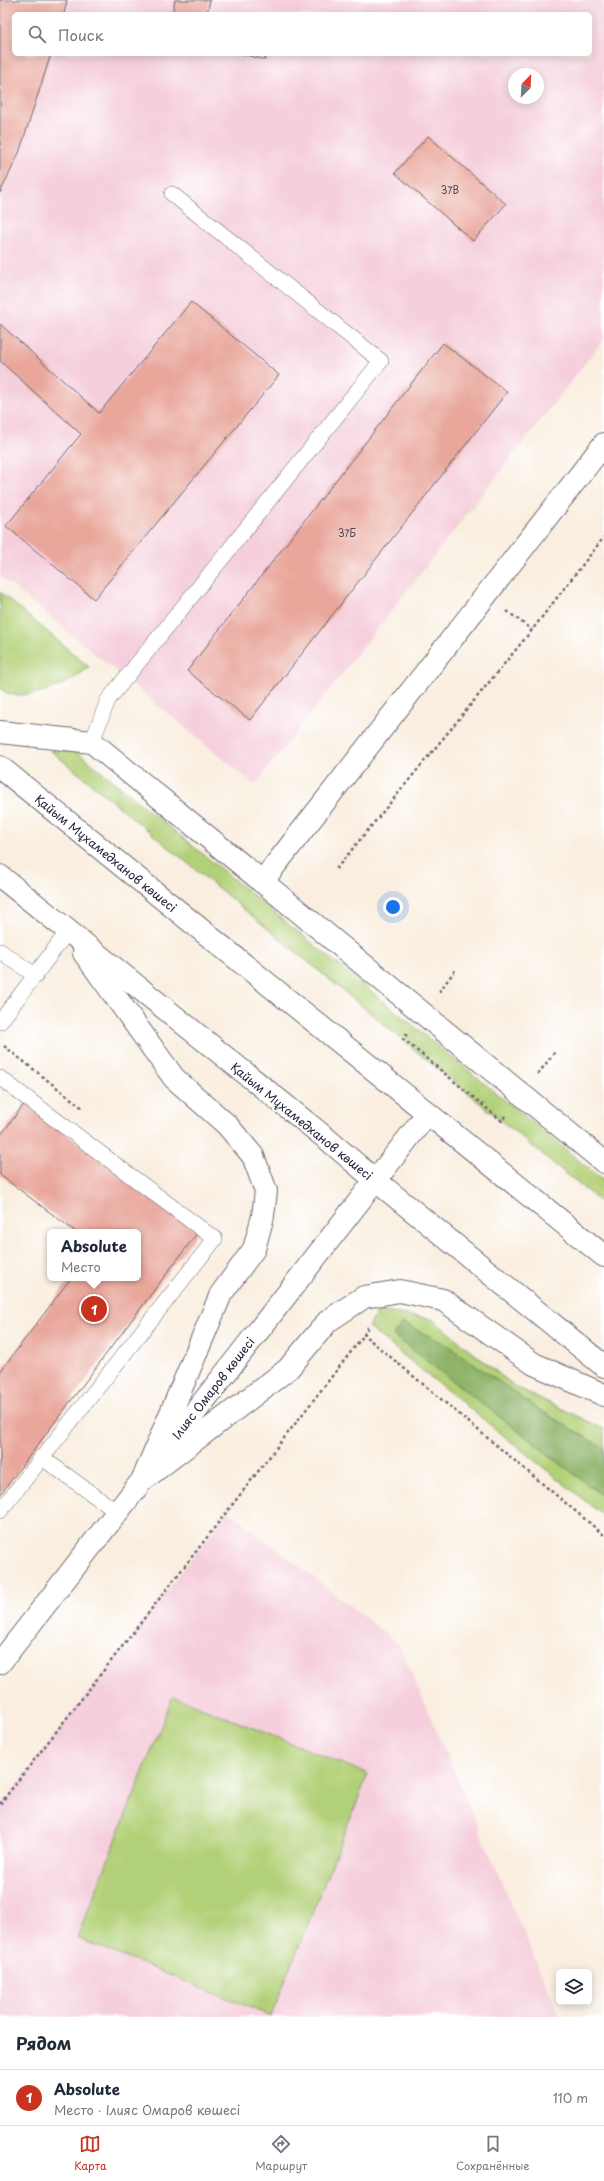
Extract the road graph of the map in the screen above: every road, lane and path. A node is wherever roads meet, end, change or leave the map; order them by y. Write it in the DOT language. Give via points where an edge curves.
graph roads {
  1 [pos="172,194"];
  2 [pos="604,444"];
  3 [pos="604,537"];
  4 [pos="0,732"];
  5 [pos="92,742"];
  6 [pos="0,768"];
  7 [pos="336,869"];
  8 [pos="0,876"];
  9 [pos="262,882"];
  10 [pos="68,931"];
  11 [pos="0,951"];
  12 [pos="456,968"];
  13 [pos="36,976"];
  14 [pos="435,998"];
  15 [pos="0,1022"];
  16 [pos="403,1039"];
  17 [pos="555,1052"];
  18 [pos="537,1076"];
  19 [pos="0,1078"];
  20 [pos="427,1114"];
  21 [pos="502,1121"];
  22 [pos="604,1162"];
  23 [pos="375,1180"];
  24 [pos="604,1256"];
  25 [pos="372,1322"];
  26 [pos="364,1335"];
  27 [pos="604,1366"];
  28 [pos="604,1395"];
  29 [pos="41,1457"];
  30 [pos="143,1479"];
  31 [pos="0,1511"];
  32 [pos="117,1512"];
  33 [pos="604,1535"];
  34 [pos="0,1663"];
  35 [pos="0,1804"];
  1 -- 5 [label="lane" via="381,361 108,700"];
  2 -- 9 [label="main road"];
  3 -- 7 [label="path" via="532,630"];
  4 -- 5 [label="main road"];
  5 -- 9 [label="main road"];
  6 -- 20 [label="main road, Қайым Мұхамедханов көшесі"];
  8 -- 10 [label="main road, Қайым Мұхамедханов көшесі"];
  9 -- 22 [label="main road"];
  10 -- 13 [label="lane"];
  10 -- 23 [label="main road, Қайым Мұхамедханов көшесі"];
  10 -- 30 [label="main road" via="174,1078 227,1125 253,1156 266,1191 263,1216 254,1249 221,1294"];
  11 -- 13 [label="lane"];
  12 -- 14 [label="path"];
  13 -- 15 [label="lane"];
  16 -- 21 [label="path"];
  17 -- 18 [label="path"];
  19 -- 29 [label="lane" via="215,1239"];
  20 -- 23 [label="main road, Ілияс Омаров көшесі"];
  20 -- 24 [label="main road, Қайым Мұхамедханов көшесі"];
  23 -- 27 [label="main road, Қайым Мұхамедханов көшесі"];
  23 -- 30 [label="main road, Ілияс Омаров көшесі"];
  25 -- 26 [label="path"];
  26 -- 33 [label="path"];
  26 -- 35 [label="path"];
  28 -- 30 [label="main road" via="534,1364 443,1300 400,1291 364,1297 328,1321 288,1369"];
  29 -- 31 [label="lane"];
  29 -- 32 [label="lane"];
  30 -- 32 [label="main road, Ілияс Омаров көшесі"];
  32 -- 34 [label="main road, Ілияс Омаров көшесі"];
}
